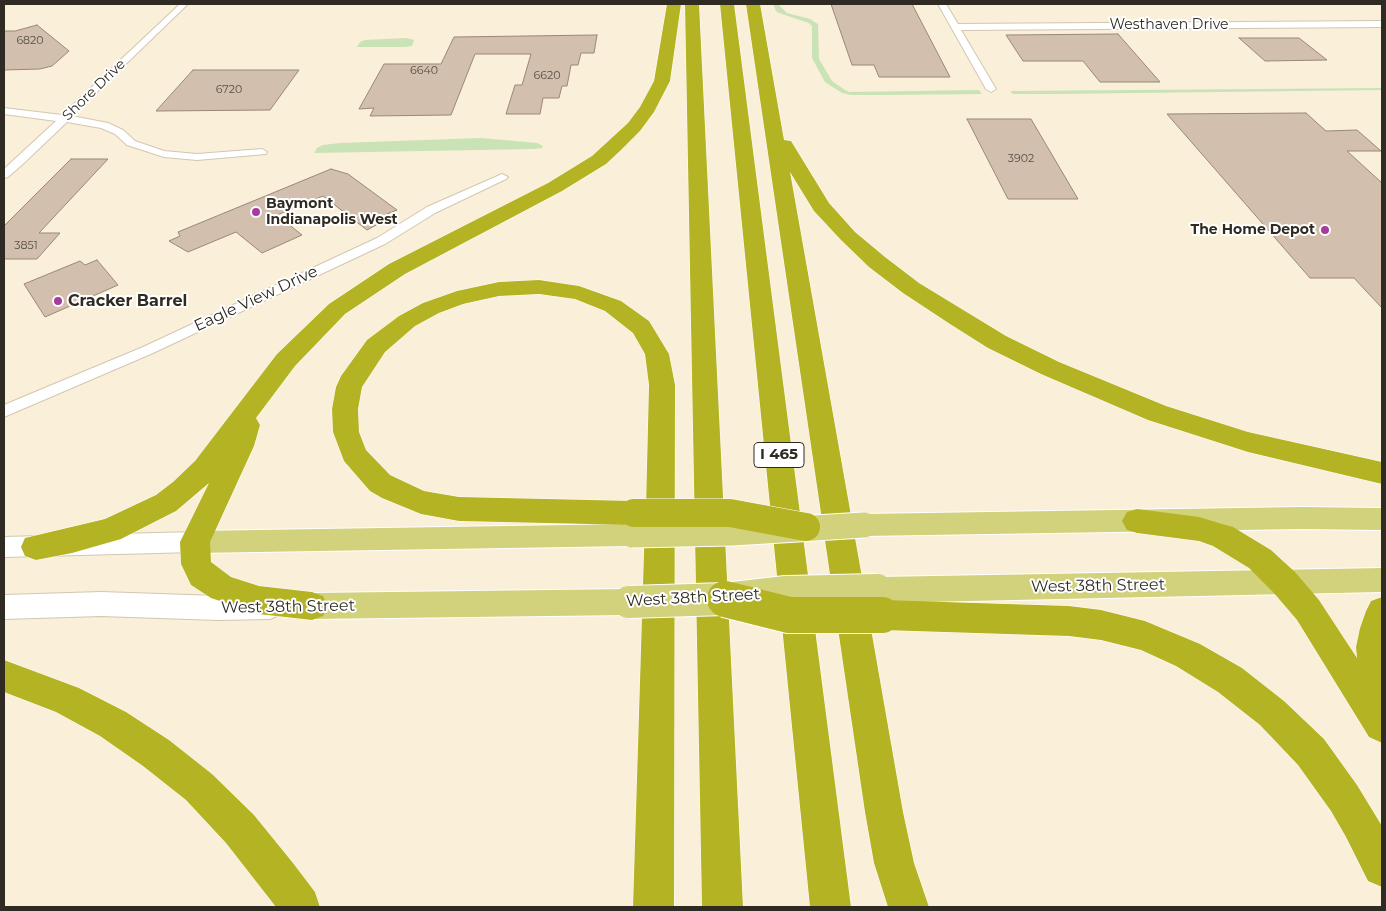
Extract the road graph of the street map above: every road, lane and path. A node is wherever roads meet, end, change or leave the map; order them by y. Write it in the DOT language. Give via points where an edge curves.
graph roads {
  1 [pos="184,4"];
  2 [pos="674,4"];
  3 [pos="692,4"];
  4 [pos="727,4"];
  5 [pos="753,4"];
  6 [pos="942,4"];
  7 [pos="1382,24"];
  8 [pos="955,27"];
  9 [pos="992,89"];
  10 [pos="770,105"];
  11 [pos="4,111"];
  12 [pos="64,119"];
  13 [pos="262,152"];
  14 [pos="4,175"];
  15 [pos="502,177"];
  16 [pos="256,400"];
  17 [pos="4,411"];
  18 [pos="1382,473"];
  19 [pos="1382,518"];
  20 [pos="1138,521"];
  21 [pos="633,524"];
  22 [pos="806,527"];
  23 [pos="195,542"];
  24 [pos="4,547"];
  25 [pos="36,547"];
  26 [pos="1382,580"];
  27 [pos="1284,582"];
  28 [pos="725,599"];
  29 [pos="880,603"];
  30 [pos="312,606"];
  31 [pos="4,607"];
  32 [pos="1382,611"];
  33 [pos="4,676"];
  34 [pos="1382,682"];
  35 [pos="1382,725"];
  36 [pos="1382,867"];
  37 [pos="300,907"];
  38 [pos="654,907"];
  39 [pos="723,907"];
  40 [pos="831,907"];
  41 [pos="908,907"];
  1 -- 12 [label="street, Shore Drive"];
  2 -- 16 [label="highway" via="662,81 648,108 615,146 555,187 419,257 353,297 286,360"];
  3 -- 39 [label="highway"];
  4 -- 40 [label="highway, I 465"];
  5 -- 10 [label="highway"];
  6 -- 8 [label="street"];
  7 -- 8 [label="street, Westhaven Drive"];
  8 -- 9 [label="street"];
  10 -- 18 [label="highway" via="789,156 821,207 877,262 958,319 1050,368 1157,413 1248,442"];
  10 -- 41 [label="highway" via="885,820"];
  11 -- 12 [label="street"];
  12 -- 13 [label="street" via="104,125 131,143 164,154 197,157"];
  12 -- 14 [label="street, Shore Drive"];
  15 -- 17 [label="street, Eagle View Drive" via="431,210 382,241 148,350"];
  16 -- 23 [label="highway" via="240,446"];
  16 -- 25 [label="highway" via="205,469 166,503 110,530"];
  19 -- 20 [label="main road"];
  20 -- 22 [label="main road, bridge"];
  20 -- 27 [label="highway" via="1199,529 1222,536 1260,559"];
  21 -- 22 [label="highway, bridge" via="730,513"];
  21 -- 23 [label="main road"];
  21 -- 38 [label="highway" via="451,508 421,502 392,490 361,464 348,438 345,409 354,376 376,346 407,321 457,298 498,289 539,287 579,293 623,312 641,327 650,340 657,354 662,385"];
  23 -- 25 [label="main road"];
  23 -- 30 [label="highway" via="196,564 211,582 259,600"];
  24 -- 25 [label="main road"];
  26 -- 27 [label="main road, West 38th Street"];
  27 -- 29 [label="main road, West 38th Street"];
  27 -- 35 [label="highway" via="1314,618"];
  28 -- 29 [label="highway, bridge" via="789,615"];
  28 -- 30 [label="main road, West 38th Street, bridge"];
  29 -- 36 [label="highway" via="1093,624 1146,636 1188,655 1251,696 1311,752 1350,806"];
  30 -- 31 [label="main road, West 38th Street" via="218,608 101,604"];
  32 -- 34 [label="highway" via="1373,647"];
  33 -- 37 [label="highway" via="67,700 113,724 156,753 199,787 240,829"];
}
